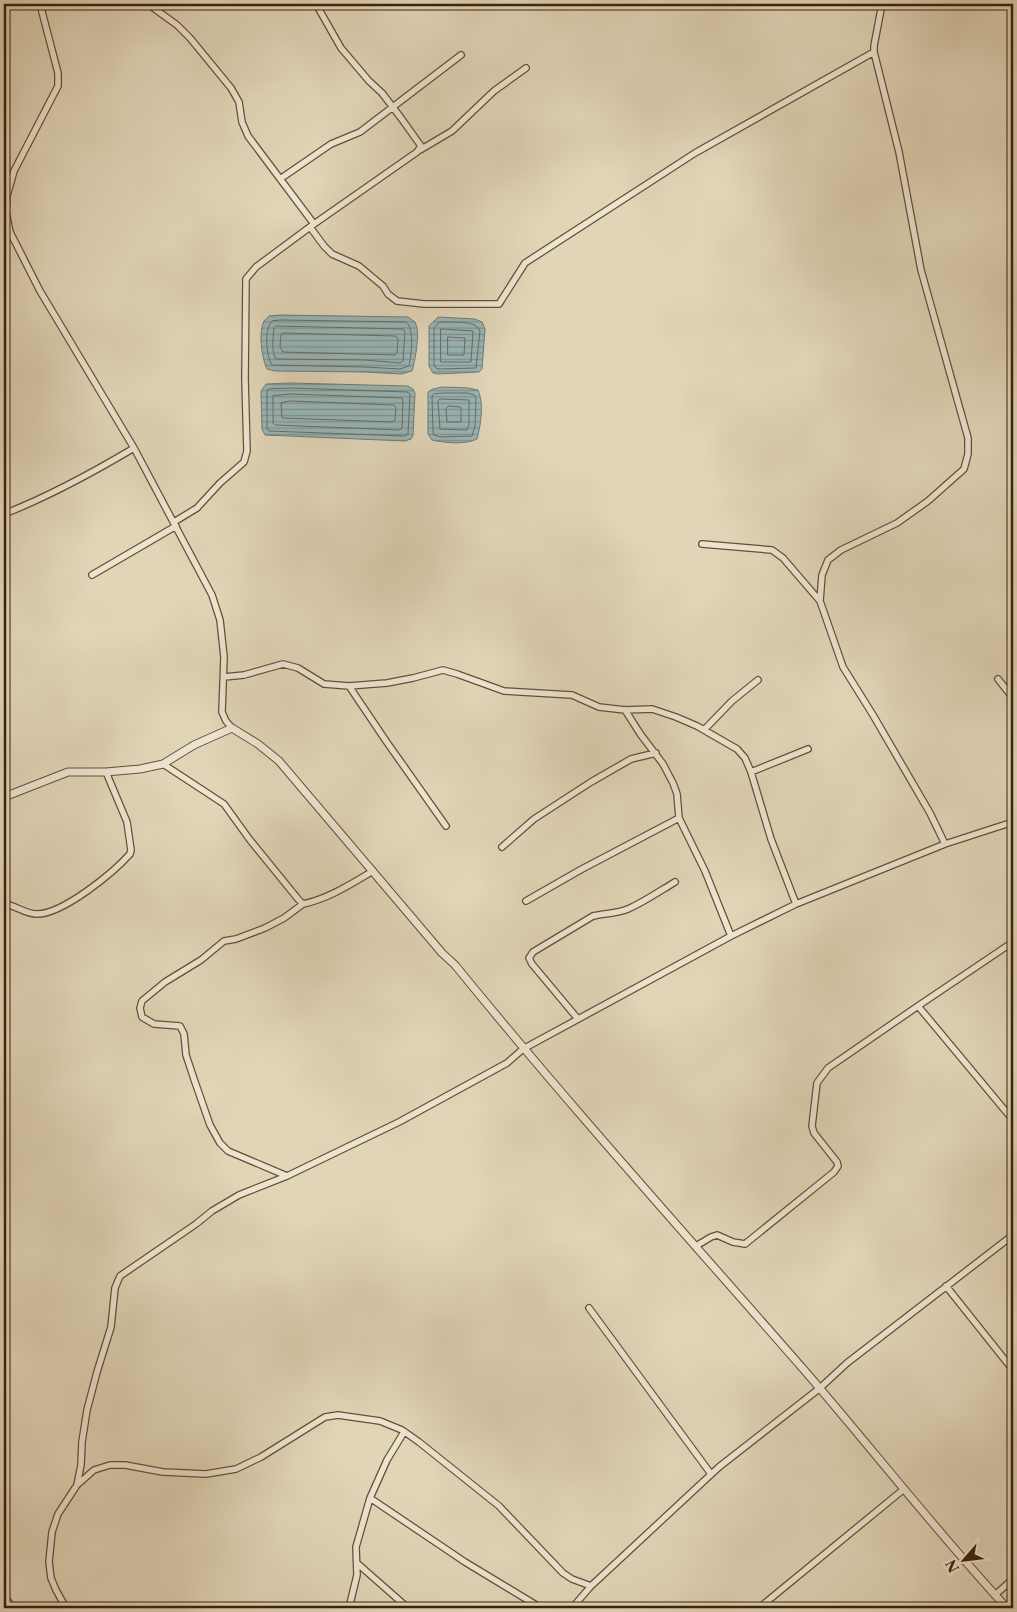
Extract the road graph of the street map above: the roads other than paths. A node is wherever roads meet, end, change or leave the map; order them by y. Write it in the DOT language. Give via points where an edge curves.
graph roads {
  1 [pos="40,4"];
  2 [pos="148,4"];
  3 [pos="316,4"];
  4 [pos="882,4"];
  5 [pos="874,52"];
  6 [pos="460,55"];
  7 [pos="526,68"];
  8 [pos="393,107"];
  9 [pos="420,150"];
  10 [pos="280,179"];
  11 [pos="312,226"];
  12 [pos="134,448"];
  13 [pos="4,514"];
  14 [pos="175,524"];
  15 [pos="702,544"];
  16 [pos="92,575"];
  17 [pos="820,601"];
  18 [pos="224,677"];
  19 [pos="998,678"];
  20 [pos="758,680"];
  21 [pos="350,686"];
  22 [pos="1013,698"];
  23 [pos="624,710"];
  24 [pos="232,728"];
  25 [pos="704,730"];
  26 [pos="808,748"];
  27 [pos="656,753"];
  28 [pos="163,764"];
  29 [pos="106,772"];
  30 [pos="751,772"];
  31 [pos="4,797"];
  32 [pos="679,818"];
  33 [pos="1013,822"];
  34 [pos="446,826"];
  35 [pos="945,844"];
  36 [pos="502,847"];
  37 [pos="373,871"];
  38 [pos="675,882"];
  39 [pos="526,901"];
  40 [pos="4,904"];
  41 [pos="304,904"];
  42 [pos="796,904"];
  43 [pos="731,936"];
  44 [pos="1013,942"];
  45 [pos="918,1006"];
  46 [pos="578,1019"];
  47 [pos="523,1049"];
  48 [pos="1013,1120"];
  49 [pos="286,1176"];
  50 [pos="1013,1235"];
  51 [pos="696,1246"];
  52 [pos="946,1286"];
  53 [pos="589,1308"];
  54 [pos="1013,1370"];
  55 [pos="820,1388"];
  56 [pos="404,1432"];
  57 [pos="711,1474"];
  58 [pos="77,1485"];
  59 [pos="904,1489"];
  60 [pos="370,1498"];
  61 [pos="358,1564"];
  62 [pos="1013,1579"];
  63 [pos="591,1586"];
  64 [pos="995,1595"];
  65 [pos="4,1596"];
  66 [pos="13,1608"];
  67 [pos="66,1608"];
  68 [pos="349,1608"];
  69 [pos="408,1608"];
  70 [pos="541,1608"];
  71 [pos="572,1608"];
  72 [pos="759,1608"];
  73 [pos="1007,1608"];
  1 -- 12 [label="street" via="58,73 58,86 14,171 7,196 8,222 16,246 40,291"];
  2 -- 10 [label="street" via="190,38 231,88 239,102 248,136"];
  3 -- 8 [label="street" via="342,48"];
  4 -- 5 [label="street"];
  5 -- 11 [label="street" via="695,153 525,263 499,304 398,301 359,266 332,254"];
  5 -- 17 [label="street" via="921,270 968,438 968,454 964,468 928,501 897,523 841,550 828,560 822,576"];
  6 -- 8 [label="street"];
  7 -- 9 [label="street" via="494,91 452,131"];
  8 -- 9 [label="street" via="419,143"];
  8 -- 10 [label="street" via="360,132 332,144"];
  9 -- 11 [label="street"];
  10 -- 11 [label="street"];
  11 -- 14 [label="street" via="256,267 246,279 247,452 244,462 197,508"];
  12 -- 13 [label="street" via="79,480"];
  12 -- 14 [label="street"];
  14 -- 16 [label="street"];
  14 -- 18 [label="street" via="212,595 220,620"];
  15 -- 17 [label="street" via="778,552"];
  17 -- 35 [label="street" via="842,667 873,715"];
  18 -- 21 [label="street" via="283,664 298,668 324,684"];
  18 -- 24 [label="street" via="222,712"];
  19 -- 22 [label="street"];
  20 -- 25 [label="street"];
  21 -- 23 [label="street" via="396,681 442,670 504,690 572,695 599,707"];
  21 -- 34 [label="street"];
  23 -- 25 [label="street" via="652,709"];
  23 -- 27 [label="street"];
  24 -- 28 [label="street" via="194,745"];
  24 -- 37 [label="street" via="279,761"];
  25 -- 30 [label="street" via="737,749"];
  26 -- 30 [label="street"];
  27 -- 32 [label="street" via="677,794"];
  27 -- 36 [label="street" via="630,759 591,782 534,819"];
  28 -- 29 [label="street"];
  28 -- 41 [label="street" via="224,804"];
  29 -- 31 [label="street" via="68,772"];
  29 -- 40 [label="street" via="127,822 130,854 63,906 34,914"];
  30 -- 42 [label="street" via="771,839"];
  32 -- 39 [label="street"];
  32 -- 43 [label="street"];
  33 -- 35 [label="street"];
  35 -- 42 [label="street"];
  37 -- 41 [label="street"];
  37 -- 47 [label="street"];
  38 -- 46 [label="street" via="628,909 593,916 533,952 529,961"];
  41 -- 49 [label="street" via="265,928 224,941 165,982 142,1001 140,1008 142,1017 154,1024 180,1026 195,1082 220,1143 228,1151"];
  42 -- 43 [label="street"];
  43 -- 46 [label="street"];
  44 -- 45 [label="street"];
  45 -- 48 [label="street"];
  45 -- 51 [label="street" via="828,1068 817,1083 812,1126 837,1162 834,1172 744,1244 711,1236"];
  46 -- 47 [label="street"];
  47 -- 49 [label="street" via="508,1062 424,1109"];
  47 -- 51 [label="street"];
  49 -- 58 [label="street" via="239,1195 212,1211 120,1276 115,1288 112,1327 87,1410"];
  50 -- 52 [label="street"];
  51 -- 55 [label="street"];
  52 -- 54 [label="street"];
  52 -- 55 [label="street"];
  53 -- 57 [label="street"];
  55 -- 57 [label="street"];
  55 -- 59 [label="street"];
  56 -- 58 [label="street" via="380,1421 338,1415 325,1417 236,1470 206,1474 110,1465 94,1470"];
  56 -- 60 [label="street" via="386,1460"];
  56 -- 63 [label="street" via="499,1506 563,1573"];
  57 -- 63 [label="street"];
  58 -- 67 [label="street" via="58,1514 50,1547 51,1578"];
  59 -- 64 [label="street"];
  59 -- 72 [label="street"];
  60 -- 61 [label="street" via="356,1547"];
  60 -- 70 [label="street"];
  61 -- 68 [label="street"];
  61 -- 69 [label="street"];
  62 -- 64 [label="street"];
  63 -- 71 [label="street"];
  64 -- 73 [label="street"];
  65 -- 66 [label="street"];
}
